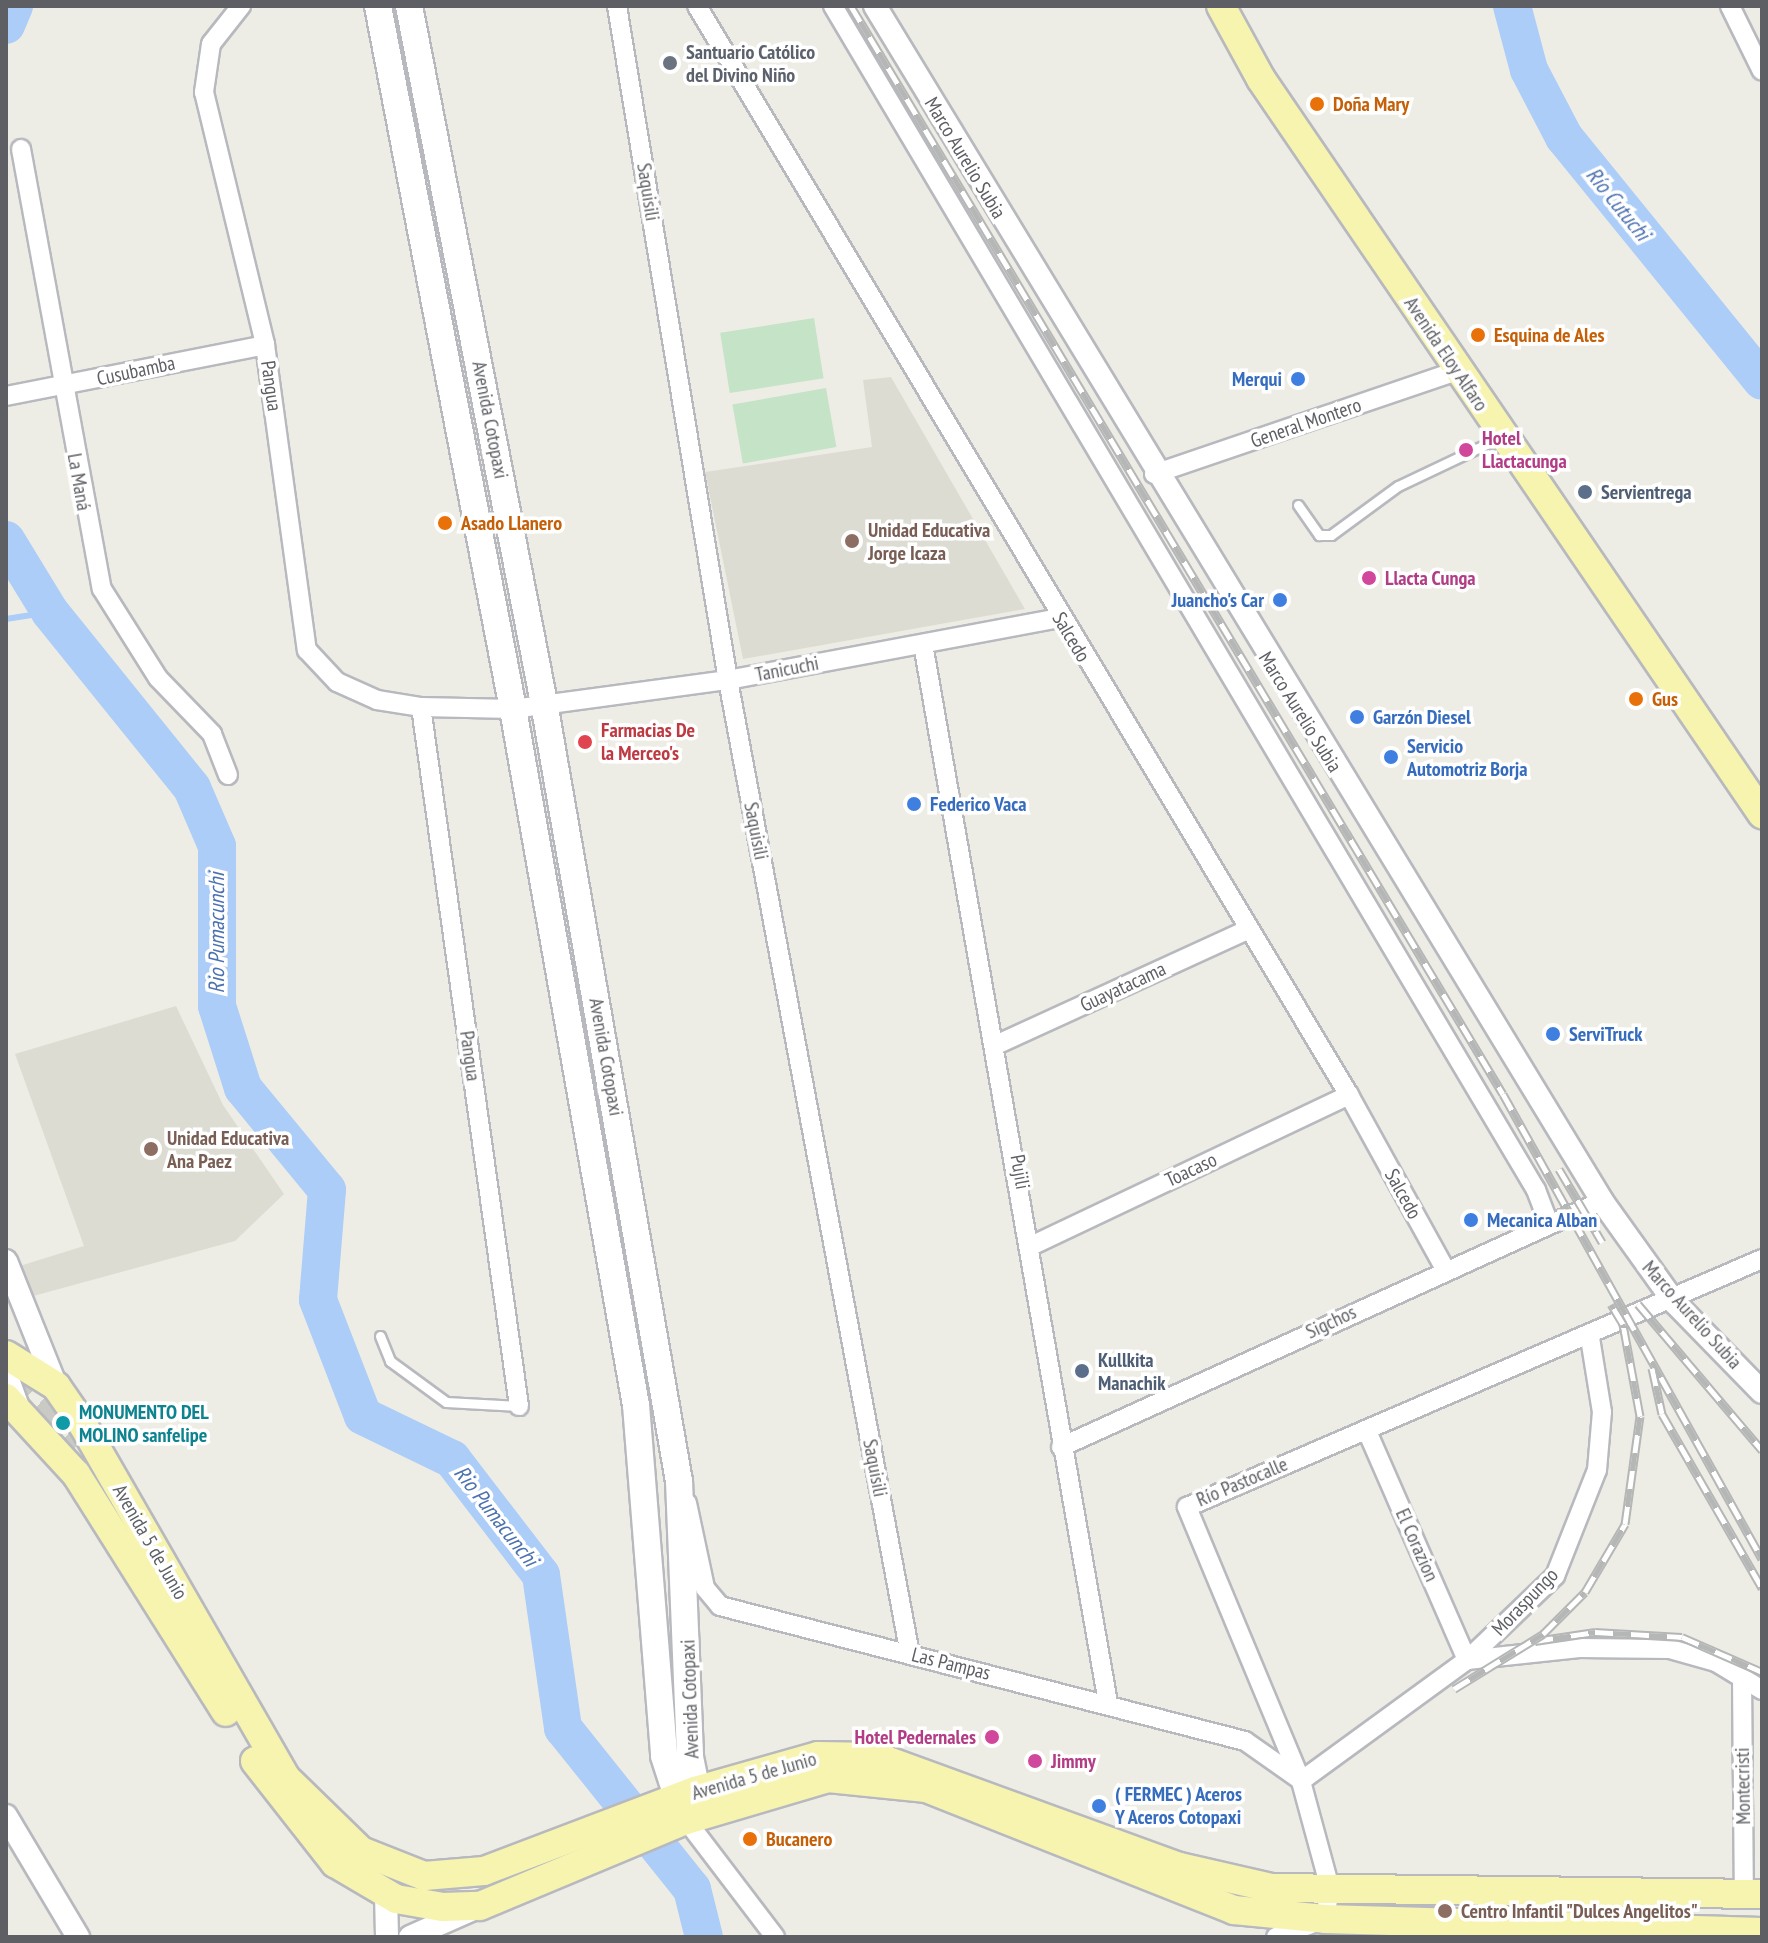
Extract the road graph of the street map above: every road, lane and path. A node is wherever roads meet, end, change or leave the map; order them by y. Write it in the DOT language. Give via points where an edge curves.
graph roads {
  1 [pos="241,6"];
  2 [pos="378,6"];
  3 [pos="409,6"];
  4 [pos="617,6"];
  5 [pos="697,6"];
  6 [pos="833,6"];
  7 [pos="875,6"];
  8 [pos="1221,6"];
  9 [pos="1730,6"];
  10 [pos="1762,71"];
  11 [pos="21,149"];
  12 [pos="475,344"];
  13 [pos="265,345"];
  14 [pos="444,351"];
  15 [pos="1457,371"];
  16 [pos="63,386"];
  17 [pos="6,396"];
  18 [pos="1502,436"];
  19 [pos="1154,474"];
  20 [pos="1298,505"];
  21 [pos="1059,618"];
  22 [pos="923,644"];
  23 [pos="728,680"];
  24 [pos="544,703"];
  25 [pos="421,707"];
  26 [pos="513,709"];
  27 [pos="228,775"];
  28 [pos="1762,814"];
  29 [pos="1247,930"];
  30 [pos="998,1044"];
  31 [pos="1349,1095"];
  32 [pos="1602,1201"];
  33 [pos="1549,1224"];
  34 [pos="1033,1245"];
  35 [pos="1762,1259"];
  36 [pos="6,1261"];
  37 [pos="1445,1269"];
  38 [pos="1675,1303"];
  39 [pos="380,1336"];
  40 [pos="1590,1338"];
  41 [pos="6,1355"];
  42 [pos="6,1374"];
  43 [pos="56,1386"];
  44 [pos="1762,1392"];
  45 [pos="11,1401"];
  46 [pos="519,1406"];
  47 [pos="1367,1431"];
  48 [pos="79,1444"];
  49 [pos="1061,1447"];
  50 [pos="679,1481"];
  51 [pos="197,1624"];
  52 [pos="910,1654"];
  53 [pos="1467,1660"];
  54 [pos="1742,1678"];
  55 [pos="219,1682"];
  56 [pos="1762,1690"];
  57 [pos="1108,1703"];
  58 [pos="1301,1781"];
  59 [pos="685,1813"];
  60 [pos="6,1816"];
  61 [pos="618,1838"];
  62 [pos="1330,1888"];
  63 [pos="1575,1892"];
  64 [pos="386,1893"];
  65 [pos="1753,1894"];
  66 [pos="480,1906"];
  67 [pos="1325,1919"];
  68 [pos="1573,1923"];
  69 [pos="1617,1931"];
  70 [pos="1762,1932"];
  71 [pos="78,1937"];
  72 [pos="387,1937"];
  73 [pos="410,1937"];
  74 [pos="775,1937"];
  75 [pos="1276,1937"];
  1 -- 13 [label="street, Pangua" via="211,44 204,92"];
  2 -- 14 [label="main road, Avenida Cotopaxi"];
  3 -- 12 [label="main road, Avenida Cotopaxi"];
  4 -- 23 [label="street, Saquisili"];
  5 -- 21 [label="street, Salcedo"];
  6 -- 33 [label="street, Marco Aurelio Subia" via="1528,1176"];
  7 -- 19 [label="street, Marco Aurelio Subia"];
  8 -- 15 [label="main road, Avenida Eloy Alfaro" via="1261,79"];
  9 -- 10 [label="street"];
  11 -- 16 [label="street, La Maná"];
  12 -- 14 [label="main road"];
  12 -- 24 [label="main road, Avenida Cotopaxi"];
  13 -- 16 [label="street, Cusubamba"];
  13 -- 25 [label="street, Pangua" via="307,650 337,682 377,700"];
  14 -- 26 [label="main road, Avenida Cotopaxi"];
  15 -- 18 [label="main road, Avenida Eloy Alfaro"];
  15 -- 19 [label="street, General Montero"];
  16 -- 17 [label="street, Cusubamba"];
  16 -- 27 [label="street, La Maná" via="102,589 158,678 212,734"];
  18 -- 20 [label="lane" via="1398,486 1331,535 1319,535"];
  18 -- 28 [label="main road, Avenida Eloy Alfaro"];
  19 -- 32 [label="street, Marco Aurelio Subia"];
  21 -- 22 [label="street, Tanicuchi"];
  21 -- 29 [label="street, Salcedo"];
  22 -- 23 [label="street, Tanicuchi"];
  22 -- 30 [label="street, Pujili"];
  23 -- 24 [label="street, Tanicuchi"];
  23 -- 52 [label="street, Saquisili"];
  24 -- 26 [label="street, Tanicuchi"];
  24 -- 50 [label="main road, Avenida Cotopaxi"];
  25 -- 26 [label="street, Pangua"];
  25 -- 46 [label="street, Pangua"];
  26 -- 59 [label="main road, Avenida Cotopaxi" via="636,1405 664,1756"];
  29 -- 30 [label="street, Guayatacama"];
  29 -- 31 [label="street, Salcedo"];
  30 -- 34 [label="street, Pujili"];
  31 -- 34 [label="street, Toacaso"];
  31 -- 37 [label="street, Salcedo"];
  32 -- 33 [label="street, Sigchos"];
  32 -- 38 [label="street, Marco Aurelio Subia"];
  33 -- 37 [label="street, Sigchos"];
  34 -- 49 [label="street, Pujili"];
  35 -- 38 [label="street, Río Pastocalle"];
  36 -- 43 [label="street"];
  37 -- 49 [label="street, Sigchos"];
  38 -- 40 [label="street, Río Pastocalle"];
  38 -- 44 [label="street, Marco Aurelio Subia"];
  39 -- 46 [label="lane" via="390,1361 446,1402"];
  40 -- 47 [label="street, Río Pastocalle"];
  40 -- 53 [label="street, Moraspungo" via="1602,1412 1597,1470 1579,1532 1555,1576"];
  41 -- 43 [label="main road, Avenida 5 de Junio"];
  42 -- 45 [label="street"];
  43 -- 51 [label="main road, Avenida 5 de Junio"];
  45 -- 55 [label="main road, Avenida 5 de Junio" via="76,1474"];
  47 -- 53 [label="street, El Corazion"];
  47 -- 58 [label="street, Río Pastocalle" via="1187,1507"];
  48 -- 51 [label="main road" via="172,1600"];
  49 -- 57 [label="street, Pujili"];
  50 -- 52 [label="street, Las Pampas" via="711,1599"];
  50 -- 59 [label="main road, Avenida Cotopaxi"];
  51 -- 55 [label="main road, Avenida 5 de Junio"];
  52 -- 57 [label="street, Las Pampas"];
  53 -- 54 [label="street" via="1579,1648 1670,1649"];
  53 -- 58 [label="street, Moraspungo"];
  54 -- 56 [label="street"];
  54 -- 65 [label="street, Montecristi"];
  55 -- 61 [label="main road, Avenida 5 de Junio" via="286,1778 361,1851 424,1876 484,1871"];
  55 -- 64 [label="main road, Avenida 5 de Junio" via="276,1797 335,1863"];
  57 -- 58 [label="street, Las Pampas" via="1245,1741"];
  58 -- 62 [label="street, Río Pastocalle"];
  59 -- 61 [label="main road, Avenida 5 de Junio"];
  59 -- 62 [label="main road, Avenida 5 de Junio" via="818,1756 877,1757 1180,1867 1272,1888"];
  59 -- 67 [label="main road, Avenida 5 de Junio" via="828,1778 926,1788 1185,1896"];
  59 -- 74 [label="street"];
  60 -- 71 [label="street"];
  61 -- 66 [label="main road, Avenida 5 de Junio"];
  62 -- 63 [label="main road, Avenida 5 de Junio"];
  62 -- 67 [label="street"];
  63 -- 65 [label="main road, Avenida 5 de Junio"];
  63 -- 68 [label="main road"];
  64 -- 66 [label="main road, Avenida 5 de Junio" via="443,1907"];
  64 -- 72 [label="street"];
  66 -- 73 [label="street"];
  67 -- 68 [label="main road, Avenida 5 de Junio"];
  67 -- 75 [label="street"];
  68 -- 69 [label="main road, Avenida 5 de Junio"];
  69 -- 70 [label="main road, Avenida 5 de Junio"];
}
